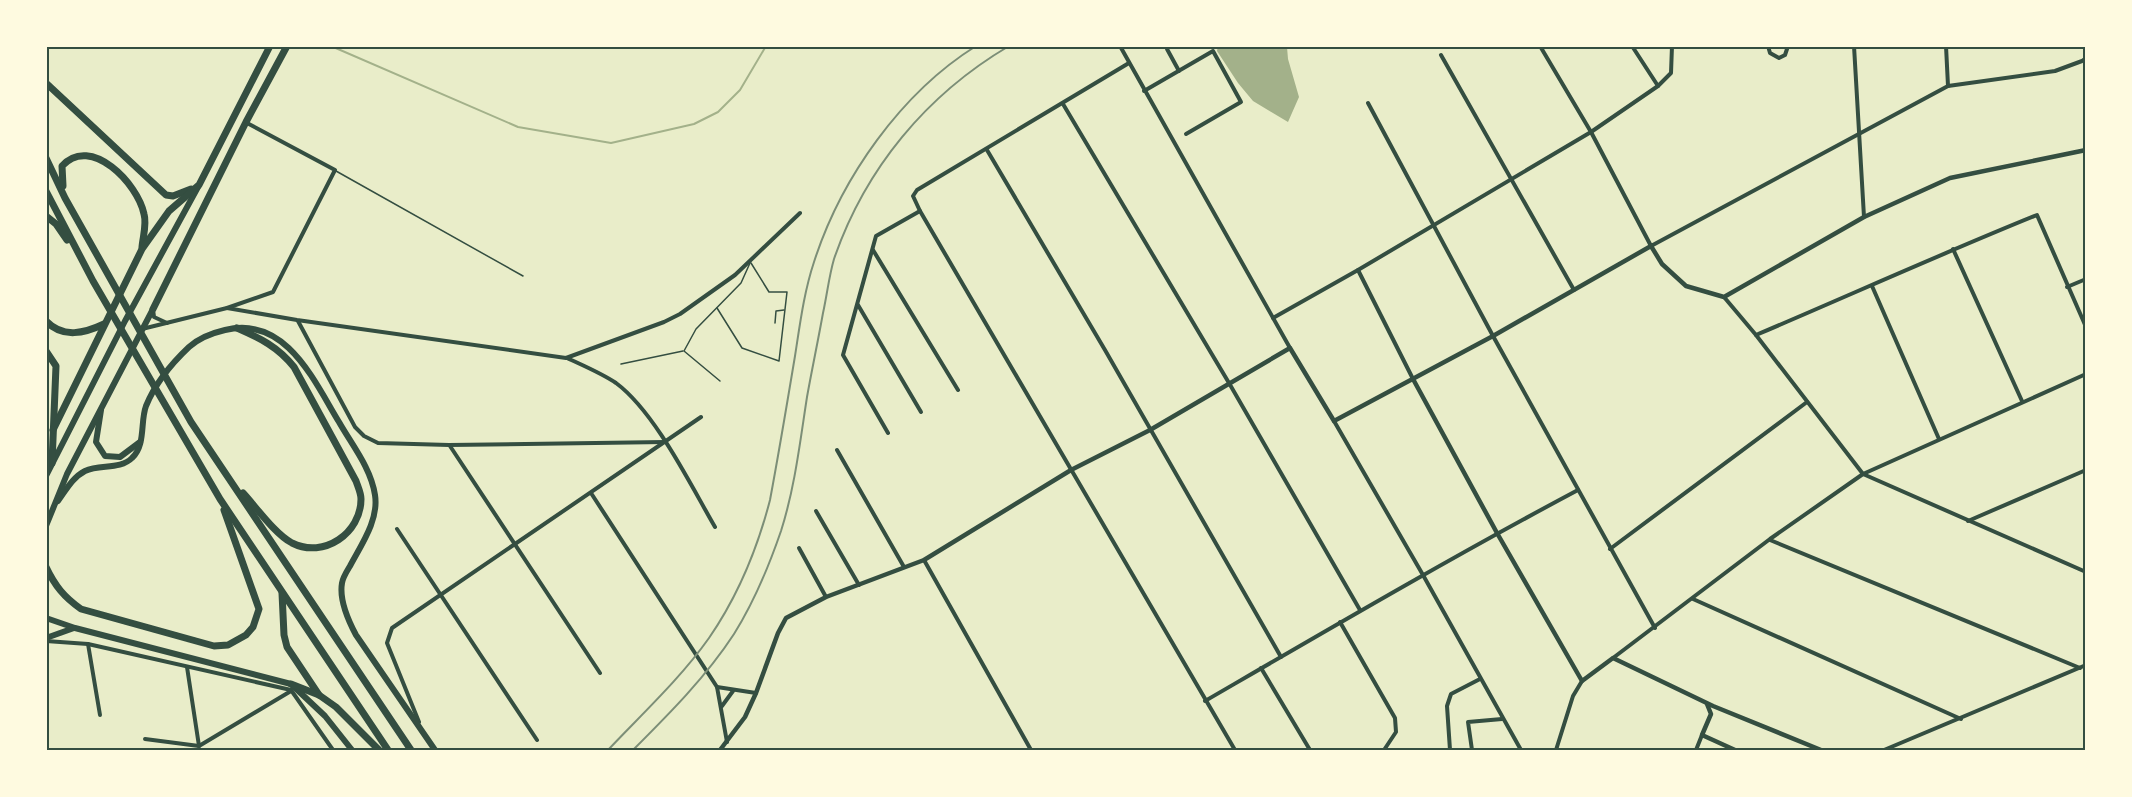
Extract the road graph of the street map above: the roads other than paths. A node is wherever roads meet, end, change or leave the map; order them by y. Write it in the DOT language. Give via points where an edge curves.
graph roads {
  1 [pos="270,46"];
  2 [pos="1120,46"];
  3 [pos="1540,46"];
  4 [pos="1632,46"];
  5 [pos="1672,46"];
  6 [pos="1768,46"];
  7 [pos="1788,46"];
  8 [pos="1854,46"];
  9 [pos="1946,46"];
  10 [pos="287,48"];
  11 [pos="1167,49"];
  12 [pos="1441,55"];
  13 [pos="2085,58"];
  14 [pos="1129,63"];
  15 [pos="1179,71"];
  16 [pos="46,83"];
  17 [pos="1658,86"];
  18 [pos="1948,86"];
  19 [pos="1144,91"];
  20 [pos="1368,103"];
  21 [pos="1063,104"];
  22 [pos="246,122"];
  23 [pos="1591,132"];
  24 [pos="1186,134"];
  25 [pos="1858,134"];
  26 [pos="987,150"];
  27 [pos="2085,150"];
  28 [pos="46,158"];
  29 [pos="335,170"];
  30 [pos="1511,180"];
  31 [pos="199,185"];
  32 [pos="46,191"];
  33 [pos="66,198"];
  34 [pos="920,211"];
  35 [pos="800,213"];
  36 [pos="46,216"];
  37 [pos="1864,217"];
  38 [pos="1434,223"];
  39 [pos="1651,246"];
  40 [pos="142,249"];
  41 [pos="872,249"];
  42 [pos="1953,249"];
  43 [pos="751,263"];
  44 [pos="87,269"];
  45 [pos="1358,270"];
  46 [pos="523,276"];
  47 [pos="2085,279"];
  48 [pos="1872,286"];
  49 [pos="2067,287"];
  50 [pos="1574,290"];
  51 [pos="1724,297"];
  52 [pos="857,304"];
  53 [pos="227,308"];
  54 [pos="717,308"];
  55 [pos="153,309"];
  56 [pos="785,309"];
  57 [pos="1273,318"];
  58 [pos="297,320"];
  59 [pos="46,321"];
  60 [pos="168,323"];
  61 [pos="775,323"];
  62 [pos="104,324"];
  63 [pos="2085,327"];
  64 [pos="237,328"];
  65 [pos="142,330"];
  66 [pos="1756,335"];
  67 [pos="1493,336"];
  68 [pos="1290,348"];
  69 [pos="46,351"];
  70 [pos="684,351"];
  71 [pos="566,358"];
  72 [pos="621,364"];
  73 [pos="2085,374"];
  74 [pos="1413,379"];
  75 [pos="720,381"];
  76 [pos="1229,384"];
  77 [pos="958,390"];
  78 [pos="2022,401"];
  79 [pos="103,402"];
  80 [pos="1807,402"];
  81 [pos="921,412"];
  82 [pos="701,417"];
  83 [pos="1334,421"];
  84 [pos="53,430"];
  85 [pos="1150,430"];
  86 [pos="888,433"];
  87 [pos="1939,439"];
  88 [pos="140,442"];
  89 [pos="666,442"];
  90 [pos="449,445"];
  91 [pos="837,450"];
  92 [pos="52,463"];
  93 [pos="1071,470"];
  94 [pos="2085,470"];
  95 [pos="1863,474"];
  96 [pos="46,476"];
  97 [pos="229,478"];
  98 [pos="1578,490"];
  99 [pos="591,493"];
  100 [pos="220,499"];
  101 [pos="58,501"];
  102 [pos="816,511"];
  103 [pos="1967,522"];
  104 [pos="46,526"];
  105 [pos="715,527"];
  106 [pos="398,529"];
  107 [pos="1497,533"];
  108 [pos="1770,539"];
  109 [pos="515,545"];
  110 [pos="799,548"];
  111 [pos="1610,550"];
  112 [pos="924,560"];
  113 [pos="46,567"];
  114 [pos="904,567"];
  115 [pos="2084,571"];
  116 [pos="1423,575"];
  117 [pos="859,585"];
  118 [pos="282,591"];
  119 [pos="440,594"];
  120 [pos="826,597"];
  121 [pos="1693,599"];
  122 [pos="1360,610"];
  123 [pos="46,618"];
  124 [pos="1340,622"];
  125 [pos="1655,627"];
  126 [pos="75,628"];
  127 [pos="46,639"];
  128 [pos="88,644"];
  129 [pos="1281,657"];
  130 [pos="1612,658"];
  131 [pos="2085,665"];
  132 [pos="187,666"];
  133 [pos="1261,668"];
  134 [pos="2080,668"];
  135 [pos="600,673"];
  136 [pos="1480,679"];
  137 [pos="1582,681"];
  138 [pos="291,687"];
  139 [pos="717,687"];
  140 [pos="733,691"];
  141 [pos="756,693"];
  142 [pos="319,695"];
  143 [pos="1205,701"];
  144 [pos="1707,704"];
  145 [pos="722,706"];
  146 [pos="1722,710"];
  147 [pos="1711,714"];
  148 [pos="100,715"];
  149 [pos="1961,718"];
  150 [pos="1502,719"];
  151 [pos="424,734"];
  152 [pos="1702,735"];
  153 [pos="145,739"];
  154 [pos="537,740"];
  155 [pos="727,742"];
  156 [pos="199,746"];
  157 [pos="333,750"];
  158 [pos="352,750"];
  159 [pos="379,750"];
  160 [pos="388,750"];
  161 [pos="411,750"];
  162 [pos="435,750"];
  163 [pos="720,750"];
  164 [pos="1031,750"];
  165 [pos="1235,750"];
  166 [pos="1310,750"];
  167 [pos="1384,750"];
  168 [pos="1450,750"];
  169 [pos="1472,750"];
  170 [pos="1521,750"];
  171 [pos="1556,750"];
  172 [pos="1696,750"];
  173 [pos="1735,750"];
  174 [pos="1821,750"];
  175 [pos="1884,750"];
  1 -- 31 [label="highway"];
  2 -- 14 [label="street"];
  3 -- 23 [label="street"];
  4 -- 17 [label="street"];
  5 -- 17 [label="street" via="1671,74"];
  6 -- 7 [label="street" via="1770,53 1779,58"];
  8 -- 25 [label="street"];
  9 -- 18 [label="street"];
  10 -- 22 [label="highway"];
  11 -- 15 [label="street"];
  12 -- 30 [label="street"];
  13 -- 18 [label="street" via="2055,71"];
  14 -- 19 [label="street"];
  14 -- 21 [label="street"];
  15 -- 19 [label="street"];
  15 -- 24 [label="street" via="1213,51 1240,102"];
  16 -- 31 [label="highway" via="166,195"];
  17 -- 23 [label="street"];
  18 -- 25 [label="street"];
  19 -- 57 [label="street"];
  20 -- 38 [label="street"];
  21 -- 26 [label="street"];
  21 -- 76 [label="street"];
  22 -- 29 [label="street"];
  22 -- 55 [label="highway"];
  23 -- 30 [label="street"];
  23 -- 39 [label="street"];
  25 -- 37 [label="street"];
  25 -- 39 [label="street"];
  26 -- 34 [label="street" via="917,190 913,196"];
  26 -- 85 [label="street"];
  27 -- 37 [label="street" via="1950,178"];
  28 -- 33 [label="highway"];
  29 -- 46 [label="lane"];
  29 -- 53 [label="street" via="273,292"];
  30 -- 38 [label="street"];
  30 -- 50 [label="street"];
  31 -- 40 [label="highway" via="169,211"];
  31 -- 92 [label="main road"];
  32 -- 44 [label="highway"];
  33 -- 40 [label="highway" via="61,173 67,160 88,154 107,164 132,187 142,206"];
  33 -- 97 [label="highway" via="191,422"];
  34 -- 41 [label="street" via="876,236"];
  34 -- 93 [label="street"];
  35 -- 43 [label="street"];
  36 -- 44 [label="highway" via="56,224"];
  37 -- 51 [label="street"];
  38 -- 45 [label="street"];
  38 -- 67 [label="street"];
  39 -- 50 [label="street"];
  39 -- 51 [label="street" via="1662,264 1686,286"];
  40 -- 62 [label="highway"];
  41 -- 52 [label="street"];
  41 -- 77 [label="street"];
  42 -- 48 [label="street"];
  42 -- 49 [label="street" via="2037,215"];
  42 -- 78 [label="street"];
  43 -- 54 [label="lane" via="741,283"];
  43 -- 56 [label="lane" via="769,292 787,292"];
  43 -- 71 [label="street" via="680,314"];
  44 -- 100 [label="highway"];
  45 -- 57 [label="street"];
  45 -- 74 [label="street"];
  47 -- 49 [label="street"];
  48 -- 66 [label="street"];
  48 -- 87 [label="street"];
  49 -- 63 [label="street"];
  50 -- 67 [label="street"];
  51 -- 66 [label="street"];
  52 -- 81 [label="street"];
  52 -- 86 [label="street" via="843,355"];
  53 -- 58 [label="street"];
  53 -- 60 [label="street"];
  54 -- 56 [label="lane" via="742,348 779,361"];
  54 -- 70 [label="lane" via="692,334"];
  55 -- 60 [label="street" via="154,317"];
  55 -- 65 [label="main road"];
  56 -- 61 [label="lane" via="776,311"];
  57 -- 68 [label="street"];
  58 -- 71 [label="street"];
  58 -- 90 [label="street" via="355,427 364,436 378,443"];
  59 -- 62 [label="highway" via="67,333 83,333"];
  60 -- 65 [label="street"];
  62 -- 84 [label="highway"];
  64 -- 88 [label="main road" via="214,333 195,343 173,364 146,407"];
  64 -- 97 [label="highway" via="274,346 294,367 356,481 361,494 359,514 341,539 314,548 299,545 284,538"];
  64 -- 151 [label="main road" via="269,334 295,353 368,470 375,505 372,520 342,582 348,622"];
  65 -- 79 [label="main road"];
  66 -- 80 [label="street"];
  67 -- 74 [label="street"];
  67 -- 98 [label="street"];
  68 -- 76 [label="street"];
  68 -- 83 [label="street"];
  69 -- 84 [label="highway" via="56,366"];
  70 -- 72 [label="lane"];
  70 -- 75 [label="lane"];
  71 -- 89 [label="street" via="600,373 631,396"];
  73 -- 78 [label="street"];
  74 -- 83 [label="street"];
  74 -- 107 [label="street"];
  76 -- 85 [label="street"];
  76 -- 122 [label="street"];
  78 -- 87 [label="street"];
  79 -- 88 [label="main road" via="96,436 105,456 120,456"];
  79 -- 101 [label="main road"];
  80 -- 95 [label="street"];
  80 -- 111 [label="street"];
  82 -- 89 [label="street"];
  83 -- 116 [label="street"];
  84 -- 92 [label="highway"];
  85 -- 93 [label="street"];
  85 -- 129 [label="street"];
  87 -- 95 [label="street"];
  88 -- 101 [label="main road" via="127,461 82,472"];
  89 -- 90 [label="street"];
  89 -- 99 [label="street"];
  89 -- 105 [label="street"];
  90 -- 109 [label="street"];
  91 -- 114 [label="street"];
  92 -- 96 [label="main road"];
  93 -- 112 [label="street"];
  93 -- 143 [label="street"];
  94 -- 103 [label="street"];
  95 -- 103 [label="street"];
  95 -- 108 [label="street"];
  97 -- 161 [label="highway"];
  98 -- 107 [label="street"];
  98 -- 111 [label="street"];
  99 -- 109 [label="street"];
  99 -- 139 [label="street"];
  100 -- 113 [label="highway" via="258,609 253,627 228,645 214,646 81,609 65,598"];
  100 -- 118 [label="highway"];
  101 -- 104 [label="main road"];
  102 -- 117 [label="street"];
  103 -- 115 [label="street"];
  106 -- 119 [label="street"];
  107 -- 116 [label="street"];
  107 -- 137 [label="street"];
  108 -- 121 [label="street"];
  108 -- 134 [label="street"];
  109 -- 119 [label="street"];
  109 -- 135 [label="street"];
  110 -- 120 [label="street"];
  111 -- 125 [label="street"];
  112 -- 114 [label="street"];
  112 -- 164 [label="street"];
  114 -- 117 [label="street"];
  116 -- 122 [label="street"];
  116 -- 136 [label="street"];
  117 -- 120 [label="street"];
  118 -- 142 [label="highway" via="287,647"];
  118 -- 160 [label="highway"];
  119 -- 151 [label="street" via="392,628 387,643"];
  119 -- 154 [label="street"];
  120 -- 141 [label="street" via="786,618"];
  121 -- 125 [label="street"];
  121 -- 149 [label="street"];
  122 -- 124 [label="street"];
  123 -- 126 [label="main road"];
  124 -- 129 [label="street"];
  124 -- 167 [label="street" via="1395,718 1396,732"];
  125 -- 130 [label="street"];
  126 -- 127 [label="main road"];
  126 -- 138 [label="main road"];
  127 -- 128 [label="street"];
  128 -- 132 [label="street"];
  128 -- 148 [label="street"];
  129 -- 133 [label="street"];
  130 -- 137 [label="street"];
  130 -- 144 [label="street"];
  131 -- 134 [label="street"];
  132 -- 138 [label="street"];
  132 -- 156 [label="street"];
  133 -- 143 [label="street"];
  133 -- 166 [label="street"];
  134 -- 149 [label="street"];
  136 -- 150 [label="street"];
  136 -- 168 [label="street" via="1451,694 1447,705"];
  137 -- 171 [label="street" via="1573,696"];
  138 -- 142 [label="highway"];
  138 -- 156 [label="street"];
  138 -- 157 [label="street"];
  138 -- 158 [label="main road" via="325,716"];
  139 -- 140 [label="street"];
  139 -- 145 [label="street"];
  140 -- 141 [label="street"];
  140 -- 145 [label="street"];
  141 -- 155 [label="street"];
  142 -- 159 [label="highway"];
  143 -- 165 [label="street"];
  144 -- 146 [label="street"];
  144 -- 147 [label="street"];
  145 -- 155 [label="street"];
  146 -- 147 [label="street"];
  146 -- 174 [label="street"];
  147 -- 152 [label="street"];
  149 -- 175 [label="street"];
  150 -- 169 [label="street" via="1468,722"];
  150 -- 170 [label="street"];
  151 -- 162 [label="main road"];
  152 -- 172 [label="street"];
  152 -- 173 [label="street"];
  153 -- 156 [label="street"];
  155 -- 163 [label="street"];
}
